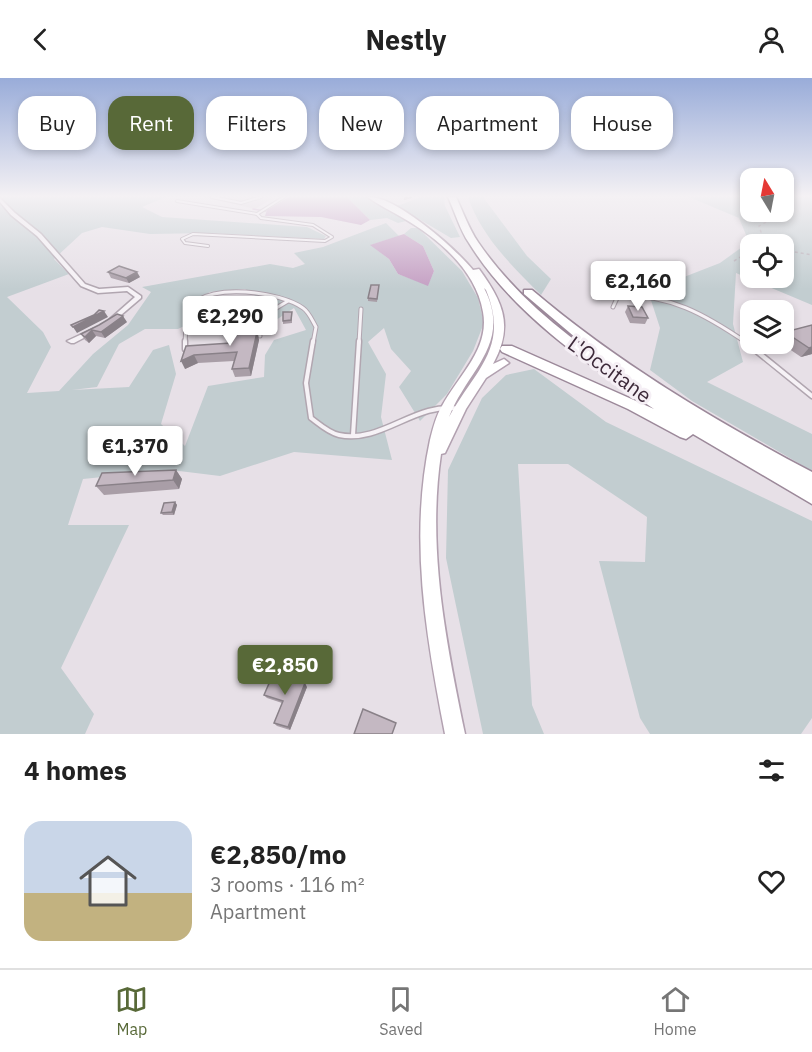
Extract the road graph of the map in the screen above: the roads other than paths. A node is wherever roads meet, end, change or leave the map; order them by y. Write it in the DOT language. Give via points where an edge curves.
graph roads {
  1 [pos="30,228"];
  2 [pos="317,228"];
  3 [pos="421,228"];
  4 [pos="426,228"];
  5 [pos="463,228"];
  6 [pos="475,228"];
  7 [pos="208,246"];
  8 [pos="478,278"];
  9 [pos="288,300"];
  10 [pos="613,307"];
  11 [pos="361,309"];
  12 [pos="107,324"];
  13 [pos="98,328"];
  14 [pos="260,336"];
  15 [pos="487,338"];
  16 [pos="71,341"];
  17 [pos="195,349"];
  18 [pos="503,352"];
  19 [pos="483,376"];
  20 [pos="812,396"];
  21 [pos="454,407"];
  22 [pos="353,435"];
  23 [pos="812,480"];
  24 [pos="812,496"];
  25 [pos="455,734"];
  1 -- 12 [label="street" via="83,285 98,291 128,289 139,297"];
  2 -- 7 [label="lane" via="333,237 326,241 193,234 182,239 185,243"];
  3 -- 8 [label="main road"];
  4 -- 8 [label="main road" via="452,244"];
  5 -- 24 [label="highway, L'Occitane" via="479,253 537,314 590,357 676,416"];
  6 -- 23 [label="highway, L'Occitane" via="519,283 604,354 675,401"];
  8 -- 15 [label="main road" via="488,311"];
  8 -- 18 [label="main road" via="500,312"];
  9 -- 14 [label="lane" via="258,319"];
  9 -- 17 [label="lane" via="235,292 205,297 194,303 188,316 185,350"];
  9 -- 22 [label="lane" via="305,309 316,327 306,383 311,418 338,435"];
  10 -- 20 [label="lane" via="618,296 624,294 676,303 720,324"];
  11 -- 22 [label="lane"];
  13 -- 16 [label="street"];
  15 -- 18 [label="main road"];
  15 -- 21 [label="main road"];
  18 -- 19 [label="main road"];
  18 -- 19 [label="main road"];
  18 -- 24 [label="highway" via="633,405 755,471"];
  19 -- 21 [label="main road"];
  21 -- 22 [label="lane" via="430,408 370,434"];
  21 -- 25 [label="main road" via="432,464 429,562"];
}
